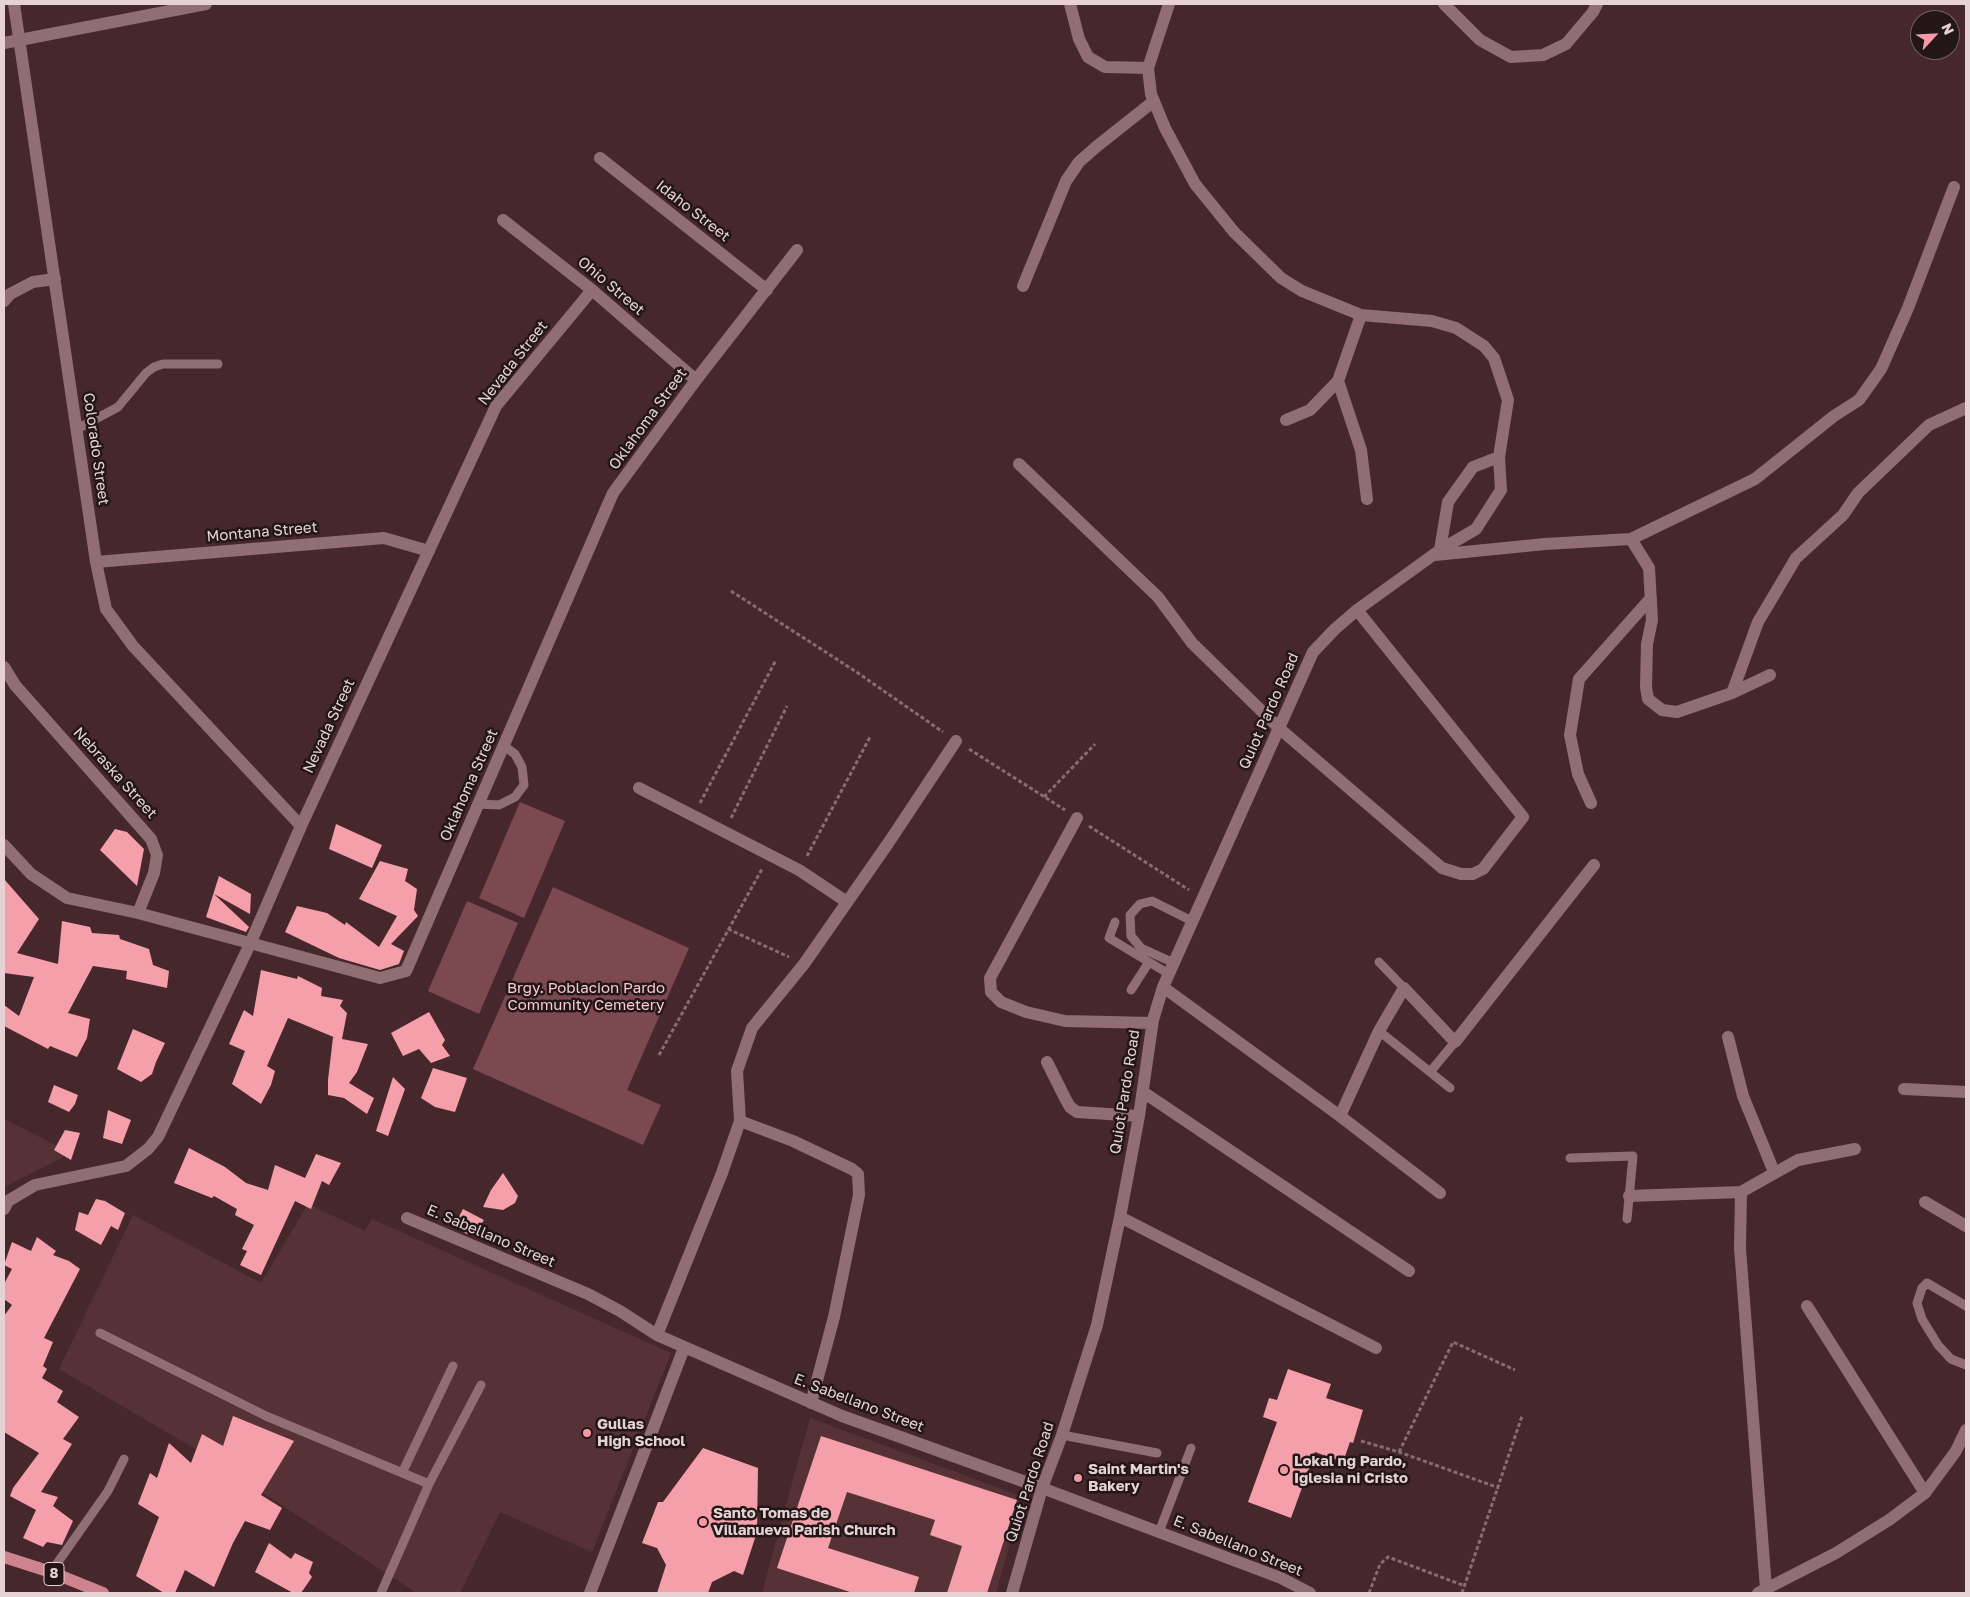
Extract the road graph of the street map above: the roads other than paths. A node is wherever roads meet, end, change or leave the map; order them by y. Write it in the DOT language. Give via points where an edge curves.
graph roads {
  1 [pos="14,4"];
  2 [pos="206,4"];
  3 [pos="1070,4"];
  4 [pos="1169,4"];
  5 [pos="1444,4"];
  6 [pos="1597,4"];
  7 [pos="19,40"];
  8 [pos="4,43"];
  9 [pos="1148,68"];
  10 [pos="1154,101"];
  11 [pos="600,158"];
  12 [pos="1954,186"];
  13 [pos="503,220"];
  14 [pos="797,250"];
  15 [pos="55,279"];
  16 [pos="1023,286"];
  17 [pos="592,290"];
  18 [pos="767,290"];
  19 [pos="4,301"];
  20 [pos="1361,315"];
  21 [pos="218,364"];
  22 [pos="696,380"];
  23 [pos="1338,381"];
  24 [pos="1966,408"];
  25 [pos="1286,420"];
  26 [pos="77,429"];
  27 [pos="1499,457"];
  28 [pos="1019,464"];
  29 [pos="1367,499"];
  30 [pos="1631,539"];
  31 [pos="429,551"];
  32 [pos="1437,552"];
  33 [pos="96,562"];
  34 [pos="1651,598"];
  35 [pos="1357,610"];
  36 [pos="4,667"];
  37 [pos="1770,676"];
  38 [pos="1732,693"];
  39 [pos="1280,729"];
  40 [pos="956,740"];
  41 [pos="504,746"];
  42 [pos="639,788"];
  43 [pos="1591,803"];
  44 [pos="478,804"];
  45 [pos="1077,818"];
  46 [pos="300,826"];
  47 [pos="4,845"];
  48 [pos="1594,865"];
  49 [pos="847,902"];
  50 [pos="138,913"];
  51 [pos="1192,921"];
  52 [pos="1115,922"];
  53 [pos="250,944"];
  54 [pos="1149,962"];
  55 [pos="1379,962"];
  56 [pos="1171,969"];
  57 [pos="1163,988"];
  58 [pos="1404,988"];
  59 [pos="1131,990"];
  60 [pos="1152,1023"];
  61 [pos="1379,1031"];
  62 [pos="1728,1038"];
  63 [pos="1455,1042"];
  64 [pos="1047,1062"];
  65 [pos="1430,1072"];
  66 [pos="1450,1088"];
  67 [pos="1904,1089"];
  68 [pos="1143,1092"];
  69 [pos="1966,1092"];
  70 [pos="1139,1116"];
  71 [pos="1340,1116"];
  72 [pos="740,1121"];
  73 [pos="1855,1149"];
  74 [pos="1570,1158"];
  75 [pos="1774,1172"];
  76 [pos="1742,1192"];
  77 [pos="1440,1193"];
  78 [pos="1629,1196"];
  79 [pos="1925,1202"];
  80 [pos="4,1209"];
  81 [pos="1120,1217"];
  82 [pos="407,1218"];
  83 [pos="1626,1219"];
  84 [pos="1966,1226"];
  85 [pos="1410,1271"];
  86 [pos="1806,1306"];
  87 [pos="1966,1306"];
  88 [pos="100,1333"];
  89 [pos="657,1335"];
  90 [pos="684,1348"];
  91 [pos="1376,1348"];
  92 [pos="1966,1365"];
  93 [pos="453,1366"];
  94 [pos="482,1385"];
  95 [pos="811,1403"];
  96 [pos="1966,1430"];
  97 [pos="1062,1435"];
  98 [pos="1191,1448"];
  99 [pos="1157,1452"];
  100 [pos="124,1459"];
  101 [pos="402,1473"];
  102 [pos="429,1484"];
  103 [pos="1042,1488"];
  104 [pos="1924,1493"];
  105 [pos="1159,1532"];
  106 [pos="4,1557"];
  107 [pos="51,1572"];
  108 [pos="1762,1591"];
  109 [pos="97,1592"];
  110 [pos="381,1593"];
  111 [pos="590,1593"];
  112 [pos="1012,1593"];
  113 [pos="1310,1593"];
  1 -- 7 [label="street, Colorado Street"];
  2 -- 7 [label="street"];
  3 -- 9 [label="street" via="1079,39 1088,57 1105,67"];
  4 -- 9 [label="street"];
  5 -- 6 [label="street" via="1480,40 1511,57 1543,55 1566,44"];
  7 -- 8 [label="street"];
  7 -- 15 [label="street, Colorado Street"];
  9 -- 10 [label="street"];
  10 -- 16 [label="street" via="1079,162 1066,181"];
  10 -- 20 [label="street" via="1195,184 1234,232 1281,278 1302,291"];
  11 -- 18 [label="street, Idaho Street"];
  12 -- 30 [label="street" via="1882,369 1859,400 1755,479"];
  13 -- 17 [label="street, Ohio Street"];
  14 -- 18 [label="street, Oklahoma Street"];
  15 -- 19 [label="street" via="33,282 10,294"];
  15 -- 26 [label="street, Colorado Street"];
  17 -- 22 [label="street, Ohio Street"];
  17 -- 31 [label="street, Nevada Street" via="496,406"];
  18 -- 22 [label="street, Oklahoma Street"];
  20 -- 23 [label="street"];
  20 -- 27 [label="street" via="1432,321 1456,328 1484,346 1494,358 1508,400"];
  21 -- 26 [label="lane" via="163,364 154,367 118,407"];
  22 -- 41 [label="street, Oklahoma Street" via="613,494"];
  23 -- 25 [label="street" via="1310,410"];
  23 -- 29 [label="street" via="1361,450"];
  24 -- 38 [label="street" via="1929,425 1858,493 1844,515 1796,558 1758,622"];
  26 -- 33 [label="street, Colorado Street"];
  27 -- 32 [label="street" via="1473,467 1448,502"];
  27 -- 32 [label="street, Quiot Pardo Road" via="1501,490 1476,529"];
  28 -- 39 [label="street" via="1158,597 1192,643"];
  30 -- 32 [label="street"];
  30 -- 34 [label="street" via="1649,568"];
  31 -- 33 [label="street, Montana Street" via="384,538"];
  31 -- 46 [label="street, Nevada Street"];
  32 -- 35 [label="street, Quiot Pardo Road"];
  33 -- 46 [label="street, Colorado Street" via="106,609 133,646"];
  34 -- 38 [label="street" via="1652,620 1647,644 1648,699 1662,710 1677,712"];
  34 -- 43 [label="street" via="1579,679 1570,735 1578,774"];
  35 -- 39 [label="street, Quiot Pardo Road" via="1313,652"];
  35 -- 39 [label="street" via="1524,817 1483,869 1473,874 1461,874 1442,868"];
  36 -- 50 [label="street, Nebraska Street" via="15,685 151,839 157,854 154,873"];
  37 -- 38 [label="street"];
  39 -- 51 [label="street, Quiot Pardo Road"];
  40 -- 49 [label="street"];
  41 -- 44 [label="street, Oklahoma Street"];
  41 -- 44 [label="lane" via="515,754 522,767 524,785 515,797 499,805"];
  42 -- 49 [label="street" via="799,870"];
  44 -- 53 [label="street, Oklahoma Street" via="406,971 380,978"];
  45 -- 60 [label="street" via="990,978 991,992 1000,1002 1065,1021"];
  46 -- 53 [label="street, Nevada Street"];
  47 -- 50 [label="street, Oklahoma Street" via="31,874 67,898"];
  48 -- 63 [label="street"];
  49 -- 72 [label="street" via="804,964 752,1028 738,1071"];
  50 -- 53 [label="street, Oklahoma Street"];
  51 -- 56 [label="street, Quiot Pardo Road"];
  51 -- 56 [label="lane" via="1152,901 1140,904 1130,915 1131,936 1141,948"];
  52 -- 54 [label="lane" via="1110,938"];
  53 -- 80 [label="street, Nevada Street" via="158,1137 148,1149 126,1166 35,1185 8,1201"];
  54 -- 56 [label="lane"];
  54 -- 59 [label="lane"];
  55 -- 58 [label="lane"];
  56 -- 57 [label="street, Quiot Pardo Road"];
  57 -- 60 [label="street, Quiot Pardo Road"];
  57 -- 71 [label="street"];
  58 -- 61 [label="street"];
  58 -- 63 [label="street"];
  60 -- 68 [label="street, Quiot Pardo Road"];
  61 -- 65 [label="lane"];
  61 -- 71 [label="street"];
  62 -- 75 [label="street" via="1743,1096"];
  63 -- 65 [label="lane"];
  64 -- 70 [label="street" via="1070,1107 1077,1112"];
  65 -- 66 [label="lane"];
  67 -- 69 [label="street"];
  68 -- 70 [label="street, Quiot Pardo Road"];
  68 -- 85 [label="street"];
  70 -- 81 [label="street, Quiot Pardo Road"];
  71 -- 77 [label="street"];
  72 -- 89 [label="street"];
  72 -- 95 [label="street" via="793,1141 858,1174 859,1195 834,1317"];
  73 -- 75 [label="street" via="1798,1160"];
  74 -- 78 [label="lane" via="1634,1156"];
  75 -- 76 [label="street"];
  76 -- 78 [label="street"];
  76 -- 108 [label="street" via="1740,1248"];
  78 -- 83 [label="lane"];
  79 -- 84 [label="street"];
  81 -- 91 [label="street"];
  81 -- 97 [label="street, Quiot Pardo Road" via="1097,1325"];
  82 -- 89 [label="street, E. Sabellano Street" via="588,1294"];
  86 -- 104 [label="street"];
  87 -- 92 [label="lane" via="1927,1283 1917,1303 1922,1319 1938,1345 1951,1359"];
  88 -- 101 [label="lane" via="266,1416"];
  89 -- 90 [label="street, E. Sabellano Street"];
  90 -- 95 [label="street, E. Sabellano Street"];
  90 -- 111 [label="street"];
  93 -- 101 [label="lane"];
  94 -- 102 [label="lane"];
  95 -- 103 [label="street, E. Sabellano Street"];
  96 -- 104 [label="street" via="1956,1451"];
  97 -- 99 [label="lane"];
  97 -- 103 [label="street, Quiot Pardo Road"];
  98 -- 105 [label="lane"];
  100 -- 107 [label="lane" via="108,1490"];
  101 -- 102 [label="lane"];
  102 -- 110 [label="lane"];
  103 -- 105 [label="street, E. Sabellano Street"];
  103 -- 112 [label="street, Quiot Pardo Road"];
  104 -- 108 [label="street" via="1889,1520 1836,1553"];
  105 -- 113 [label="street, E. Sabellano Street" via="1281,1578"];
  106 -- 107 [label="main road, 8"];
  107 -- 109 [label="main road, 8"];
}
